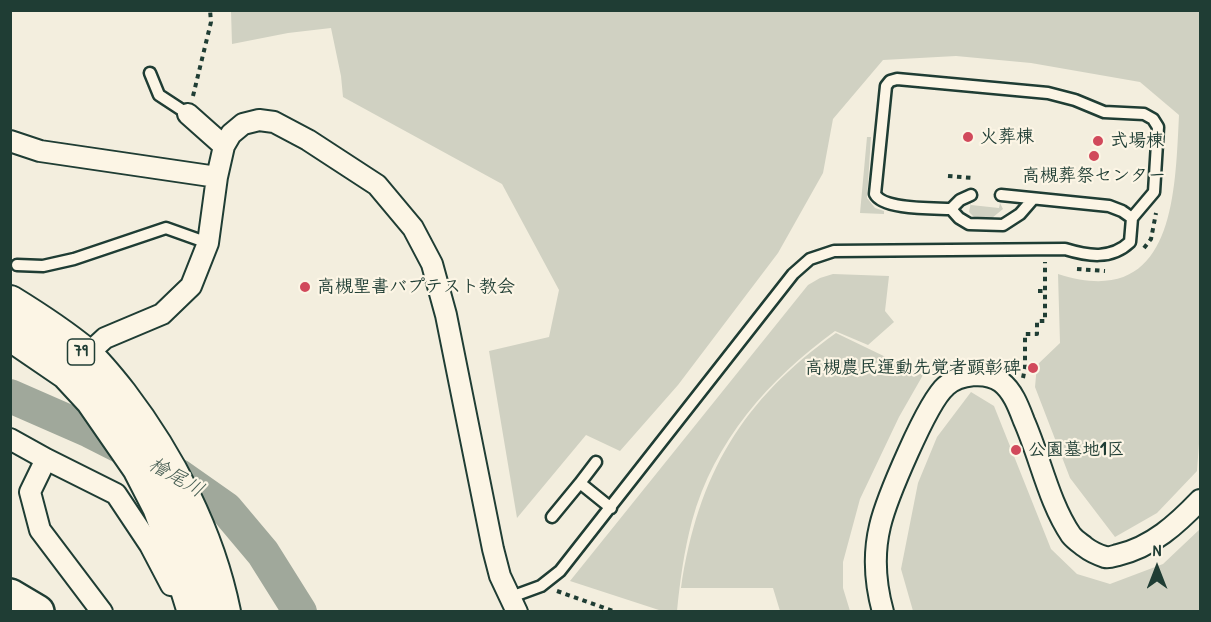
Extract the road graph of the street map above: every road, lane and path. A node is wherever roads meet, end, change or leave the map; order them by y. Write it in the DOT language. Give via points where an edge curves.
graph roads {
  1 [pos="210,10"];
  2 [pos="150,73"];
  3 [pos="188,114"];
  4 [pos="10,141"];
  5 [pos="224,147"];
  6 [pos="948,176"];
  7 [pos="217,177"];
  8 [pos="973,178"];
  9 [pos="971,195"];
  10 [pos="1001,195"];
  11 [pos="1033,199"];
  12 [pos="951,209"];
  13 [pos="1132,218"];
  14 [pos="208,243"];
  15 [pos="1054,261"];
  16 [pos="17,265"];
  17 [pos="1038,291"];
  18 [pos="1045,291"];
  19 [pos="10,302"];
  20 [pos="10,334"];
  21 [pos="77,364"];
  22 [pos="1025,368"];
  23 [pos="10,439"];
  24 [pos="46,459"];
  25 [pos="596,462"];
  26 [pos="580,483"];
  27 [pos="1200,500"];
  28 [pos="611,508"];
  29 [pos="552,518"];
  30 [pos="564,594"];
  31 [pos="10,596"];
  32 [pos="190,599"];
  33 [pos="514,604"];
  34 [pos="37,612"];
  35 [pos="102,612"];
  36 [pos="224,612"];
  37 [pos="616,612"];
  38 [pos="883,612"];
  1 -- 3 [label="path" via="211,22"];
  2 -- 3 [label="lane" via="159,95"];
  3 -- 5 [label="street"];
  4 -- 7 [label="street" via="40,151"];
  5 -- 7 [label="street"];
  5 -- 33 [label="street" via="243,124 274,122 377,184 413,228 432,264 446,315 493,549 500,576"];
  6 -- 8 [label="path"];
  7 -- 14 [label="street"];
  9 -- 12 [label="lane"];
  10 -- 11 [label="lane"];
  11 -- 12 [label="lane" via="1003,225 969,224"];
  11 -- 13 [label="lane" via="1109,206"];
  12 -- 13 [label="lane" via="883,202 875,194 886,86 890,81 1048,93 1104,112 1144,114 1153,119 1158,127 1154,192"];
  13 -- 28 [label="lane" via="1130,242 1118,252 1099,256 1065,249 834,251 810,259 787,282"];
  14 -- 16 [label="lane" via="166,228 74,259 43,266"];
  14 -- 21 [label="street" via="191,286 162,314 105,338"];
  15 -- 18 [label="path" via="1045,261"];
  17 -- 18 [label="path"];
  18 -- 22 [label="path" via="1045,321 1037,321 1037,334 1025,334"];
  19 -- 21 [label="main road, 79"];
  20 -- 21 [label="main road, 79"];
  21 -- 32 [label="main road, 79" via="92,400 139,468 159,507"];
  21 -- 36 [label="main road, 79" via="138,417 167,465 192,513"];
  23 -- 24 [label="street"];
  24 -- 32 [label="street" via="116,494 171,585"];
  24 -- 35 [label="street" via="30,492 40,530"];
  25 -- 26 [label="lane"];
  26 -- 28 [label="lane"];
  26 -- 29 [label="lane"];
  27 -- 38 [label="street" via="1155,541 1128,553 1107,558 1089,549 1073,537 1060,516 1011,392 988,377 959,378 945,386 927,415 880,525 876,588"];
  28 -- 33 [label="lane" via="560,571"];
  30 -- 37 [label="path"];
  31 -- 34 [label="highway"];
}
